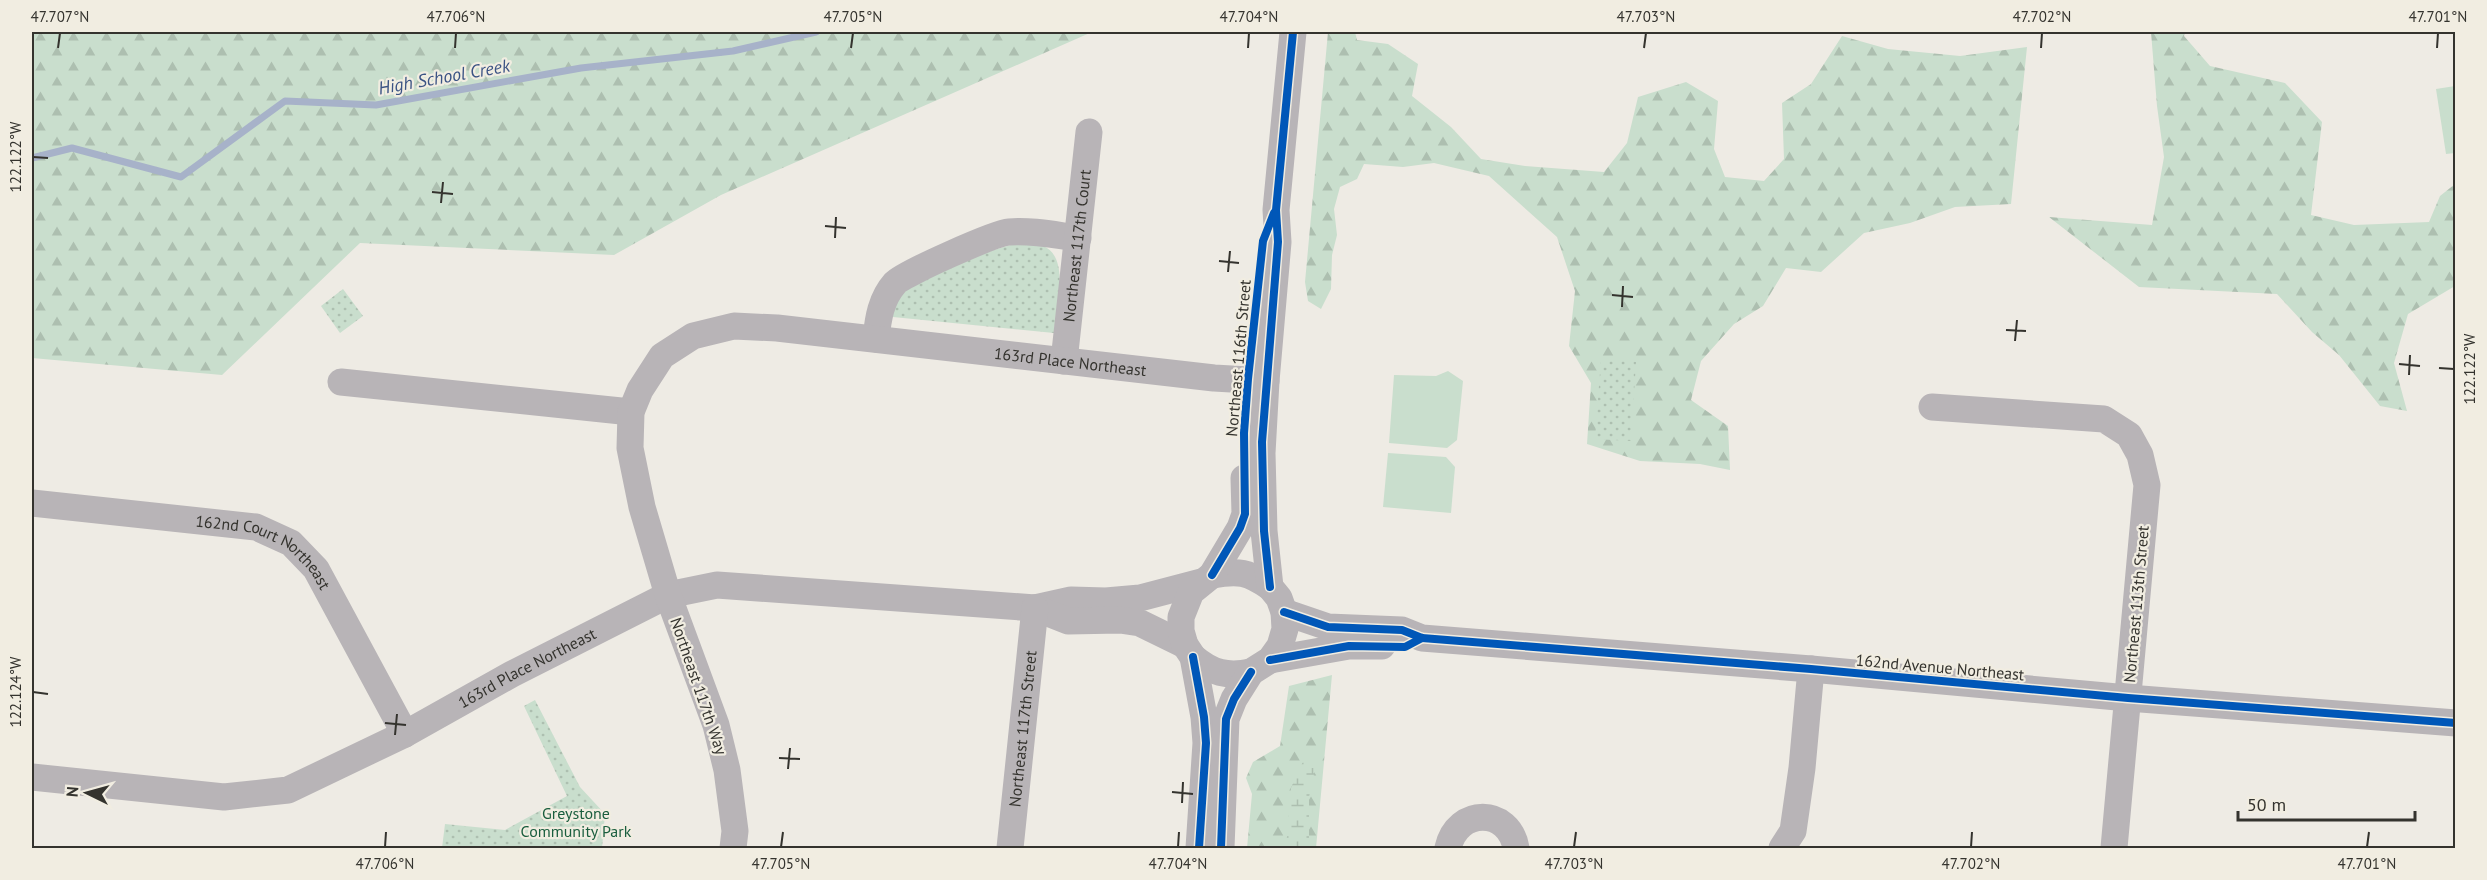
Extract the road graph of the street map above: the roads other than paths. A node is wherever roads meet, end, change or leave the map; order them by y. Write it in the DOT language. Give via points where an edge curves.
graph roads {
  1 [pos="1293,32"];
  2 [pos="1089,132"];
  3 [pos="1078,238"];
  4 [pos="876,339"];
  5 [pos="1064,360"];
  6 [pos="1257,380"];
  7 [pos="341,382"];
  8 [pos="1932,407"];
  9 [pos="632,412"];
  10 [pos="32,502"];
  11 [pos="1207,578"];
  12 [pos="1270,587"];
  13 [pos="668,595"];
  14 [pos="1035,608"];
  15 [pos="1284,612"];
  16 [pos="1422,638"];
  17 [pos="1189,651"];
  18 [pos="1261,666"];
  19 [pos="1811,669"];
  20 [pos="2128,698"];
  21 [pos="2456,723"];
  22 [pos="405,734"];
  23 [pos="32,777"];
  24 [pos="734,849"];
  25 [pos="1010,849"];
  26 [pos="1199,849"];
  27 [pos="1221,849"];
  28 [pos="1448,849"];
  29 [pos="1516,849"];
  30 [pos="1782,849"];
  31 [pos="2114,849"];
  1 -- 6 [label="street, Northeast 116th Street" via="1276,210 1278,243"];
  2 -- 3 [label="street, Northeast 117th Court"];
  3 -- 4 [label="street" via="1007,232 897,280 885,297"];
  3 -- 5 [label="street, Northeast 117th Court"];
  4 -- 5 [label="street, 163rd Place Northeast"];
  4 -- 9 [label="street, 163rd Place Northeast" via="734,326 693,336 662,356 640,390"];
  5 -- 6 [label="street, 163rd Place Northeast"];
  6 -- 11 [label="street, Northeast 116th Street" via="1244,433 1245,514"];
  6 -- 12 [label="street, Northeast 116th Street"];
  7 -- 9 [label="street"];
  8 -- 20 [label="street, Northeast 113th Street" via="2104,419 2129,435 2140,455 2147,485"];
  9 -- 13 [label="street, Northeast 117th Way" via="630,448 642,507"];
  10 -- 22 [label="street, 162nd Court Northeast" via="256,527 291,543 316,569"];
  11 -- 12 [label="street" via="1233,571 1253,575"];
  11 -- 14 [label="street, 163rd Place Northeast" via="1140,598 1071,600"];
  11 -- 17 [label="street, Northeast 116th Street" via="1191,592 1181,617"];
  12 -- 15 [label="street, Northeast 116th Street"];
  13 -- 14 [label="street, 163rd Place Northeast" via="717,585"];
  13 -- 22 [label="street, 163rd Place Northeast" via="528,665"];
  13 -- 24 [label="street, Northeast 117th Way" via="716,725 728,780"];
  14 -- 17 [label="street, 163rd Place Northeast" via="1068,621 1140,623"];
  14 -- 25 [label="street, Northeast 117th Street"];
  15 -- 16 [label="street, 162nd Avenue Northeast" via="1328,627 1402,630"];
  15 -- 18 [label="street" via="1280,646"];
  16 -- 18 [label="street, 162nd Avenue Northeast" via="1405,647 1349,646"];
  16 -- 19 [label="street, 162nd Avenue Northeast"];
  17 -- 18 [label="street" via="1205,668 1220,674 1236,675"];
  17 -- 26 [label="street, Northeast 116th Street" via="1206,743"];
  18 -- 27 [label="street" via="1234,699 1226,719"];
  19 -- 20 [label="street, 162nd Avenue Northeast"];
  19 -- 30 [label="street" via="1793,831"];
  20 -- 21 [label="street, 162nd Avenue Northeast"];
  20 -- 31 [label="street, Northeast 113th Street"];
  22 -- 23 [label="street, 163rd Place Northeast" via="288,790 224,797"];
  28 -- 29 [label="street" via="1456,829 1474,818 1486,817 1506,827"];
}
